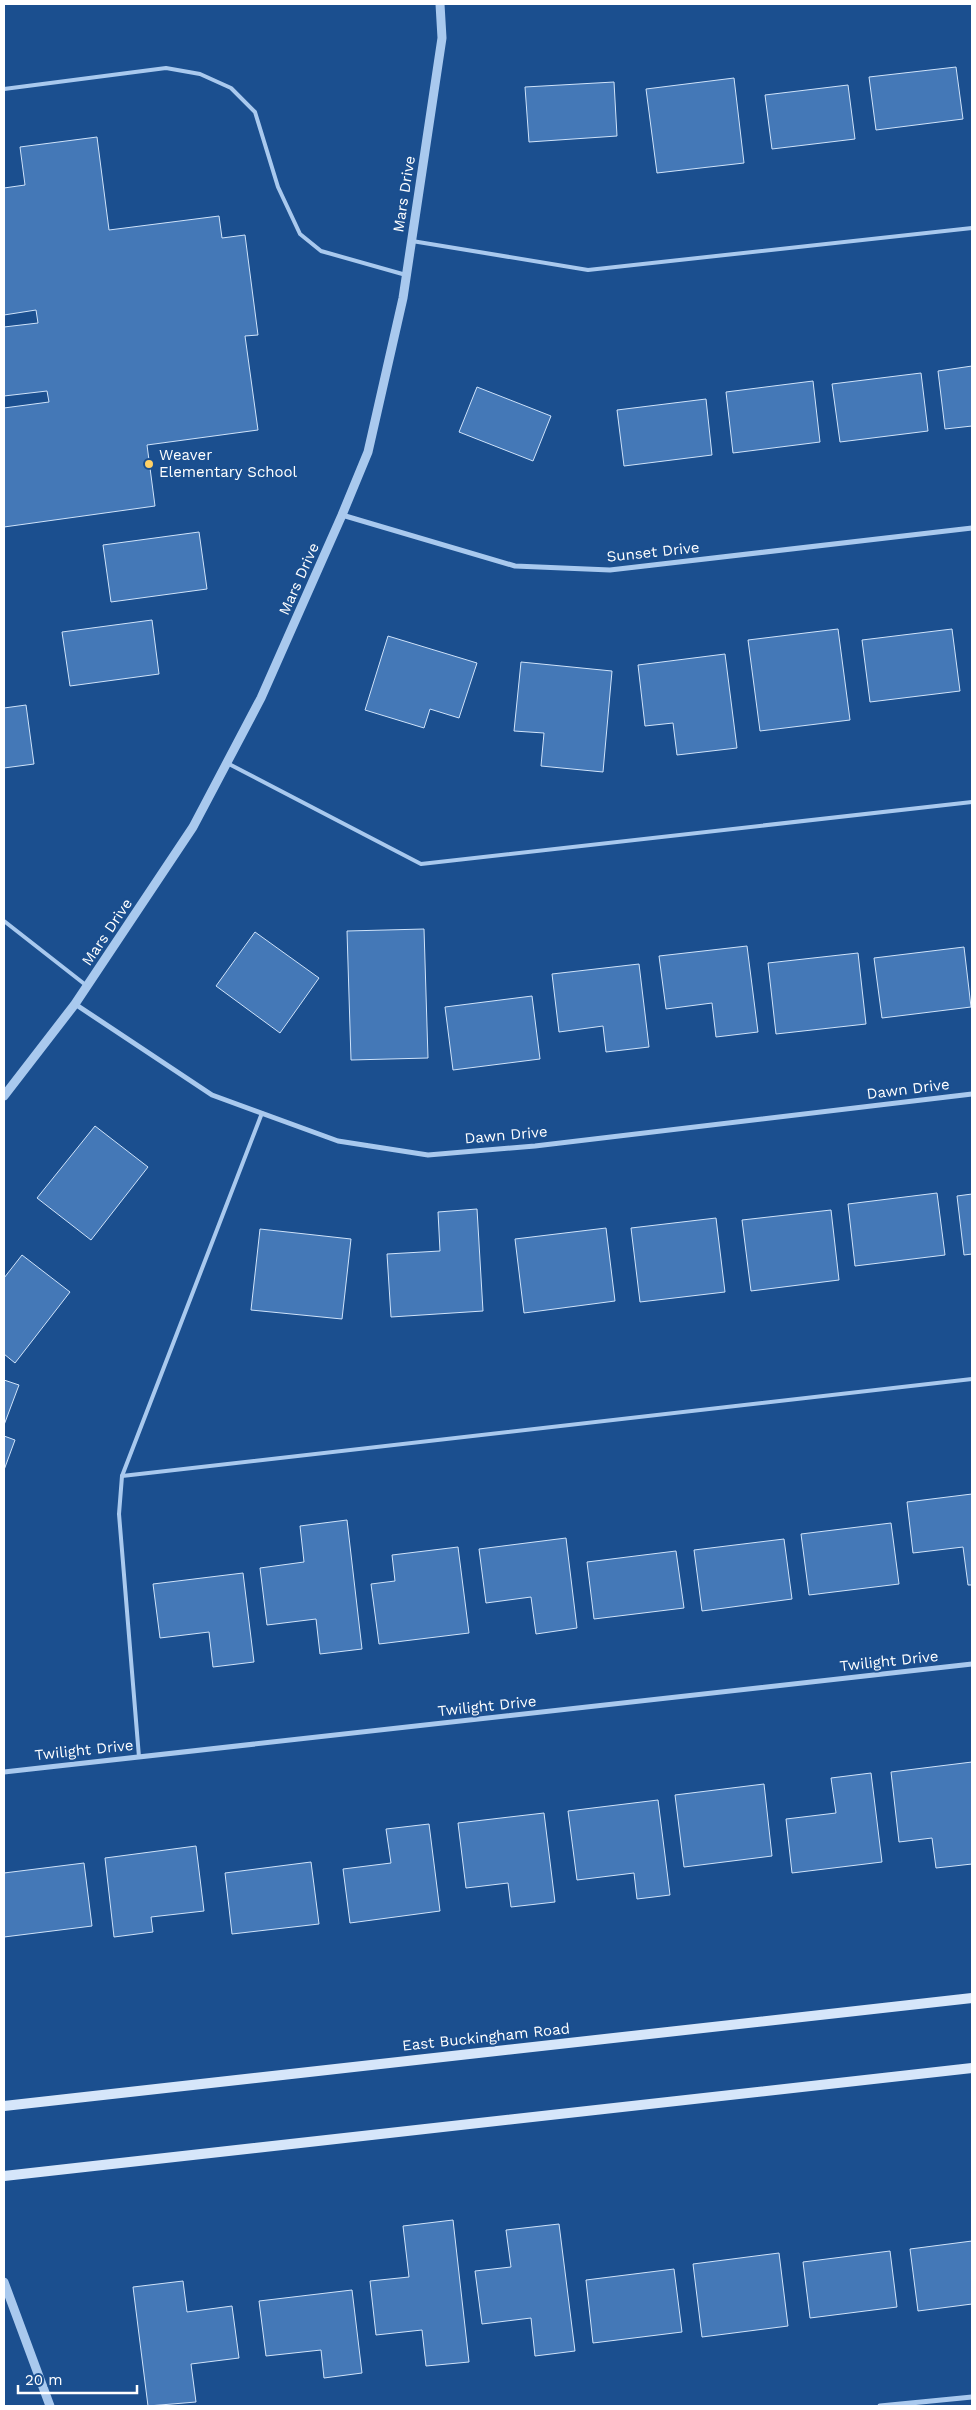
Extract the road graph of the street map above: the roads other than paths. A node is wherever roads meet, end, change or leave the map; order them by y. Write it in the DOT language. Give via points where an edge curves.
graph roads {
  1 [pos="440,4"];
  2 [pos="4,89"];
  3 [pos="972,228"];
  4 [pos="411,240"];
  5 [pos="406,276"];
  6 [pos="342,514"];
  7 [pos="972,528"];
  8 [pos="227,762"];
  9 [pos="972,802"];
  10 [pos="4,922"];
  11 [pos="87,986"];
  12 [pos="75,1004"];
  13 [pos="972,1094"];
  14 [pos="4,1096"];
  15 [pos="262,1113"];
  16 [pos="972,1379"];
  17 [pos="122,1476"];
  18 [pos="972,1664"];
  19 [pos="139,1757"];
  20 [pos="4,1772"];
  21 [pos="972,1998"];
  22 [pos="972,2068"];
  23 [pos="4,2106"];
  24 [pos="4,2176"];
  25 [pos="4,2282"];
  26 [pos="972,2397"];
  27 [pos="50,2406"];
  28 [pos="880,2406"];
  1 -- 4 [label="street, Mars Drive" via="442,38"];
  2 -- 5 [label="lane" via="166,68 200,74 231,88 255,112 278,188 300,234 321,251"];
  3 -- 4 [label="lane" via="588,270"];
  4 -- 5 [label="street, Mars Drive"];
  5 -- 6 [label="street, Mars Drive" via="368,452"];
  6 -- 7 [label="street, Sunset Drive" via="515,566 610,570"];
  6 -- 8 [label="street, Mars Drive" via="261,698"];
  8 -- 9 [label="lane" via="421,864"];
  8 -- 11 [label="street, Mars Drive" via="193,827"];
  10 -- 11 [label="lane"];
  11 -- 12 [label="street, Mars Drive"];
  12 -- 14 [label="street, Mars Drive"];
  12 -- 15 [label="street, Dawn Drive" via="212,1095"];
  13 -- 15 [label="street, Dawn Drive" via="535,1146 428,1155 338,1141"];
  15 -- 17 [label="lane"];
  16 -- 17 [label="lane"];
  17 -- 19 [label="lane" via="119,1514"];
  18 -- 19 [label="street, Twilight Drive"];
  19 -- 20 [label="street, Twilight Drive"];
  21 -- 23 [label="main road, East Buckingham Road"];
  22 -- 24 [label="main road"];
  25 -- 27 [label="street"];
  26 -- 28 [label="street"];
}
